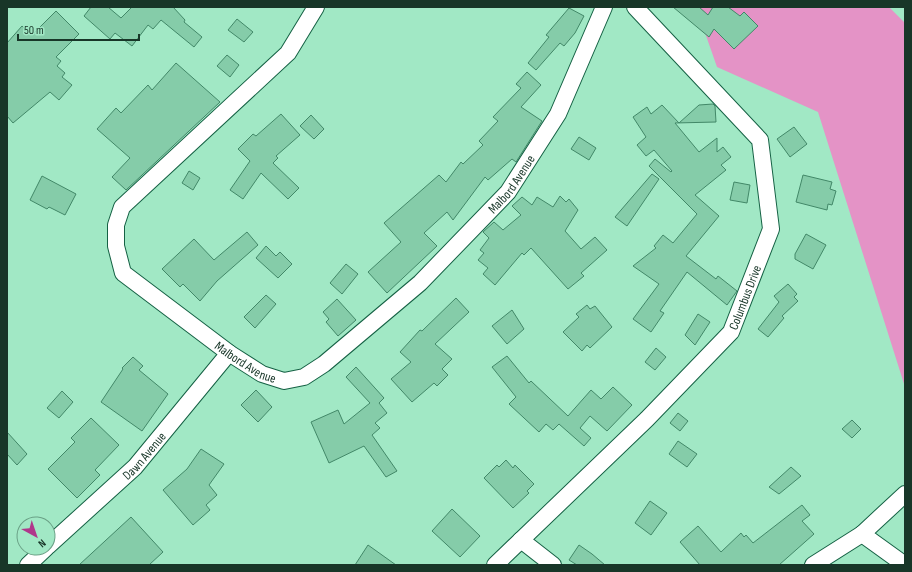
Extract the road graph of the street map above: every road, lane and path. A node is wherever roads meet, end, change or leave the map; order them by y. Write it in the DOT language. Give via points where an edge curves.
graph roads {
  1 [pos="316,7"];
  2 [pos="604,7"];
  3 [pos="635,7"];
  4 [pos="229,354"];
  5 [pos="905,494"];
  6 [pos="862,534"];
  7 [pos="56,539"];
  8 [pos="521,540"];
  9 [pos="38,556"];
  10 [pos="28,565"];
  11 [pos="495,565"];
  12 [pos="553,565"];
  13 [pos="813,565"];
  14 [pos="905,565"];
  1 -- 4 [label="street, Malbord Avenue" via="288,53 122,207 116,225 116,246 123,273"];
  2 -- 4 [label="street, Malbord Avenue" via="558,114 508,192 420,284 324,364 304,377 284,381 262,374"];
  3 -- 8 [label="street, Columbus Drive" via="760,140 771,229 731,332 647,419"];
  4 -- 7 [label="street, Dawn Avenue" via="135,466"];
  5 -- 6 [label="street"];
  6 -- 13 [label="street"];
  6 -- 14 [label="street"];
  8 -- 11 [label="street, Columbus Drive"];
  8 -- 12 [label="street"];
  9 -- 10 [label="street, Dawn Avenue"];
}
